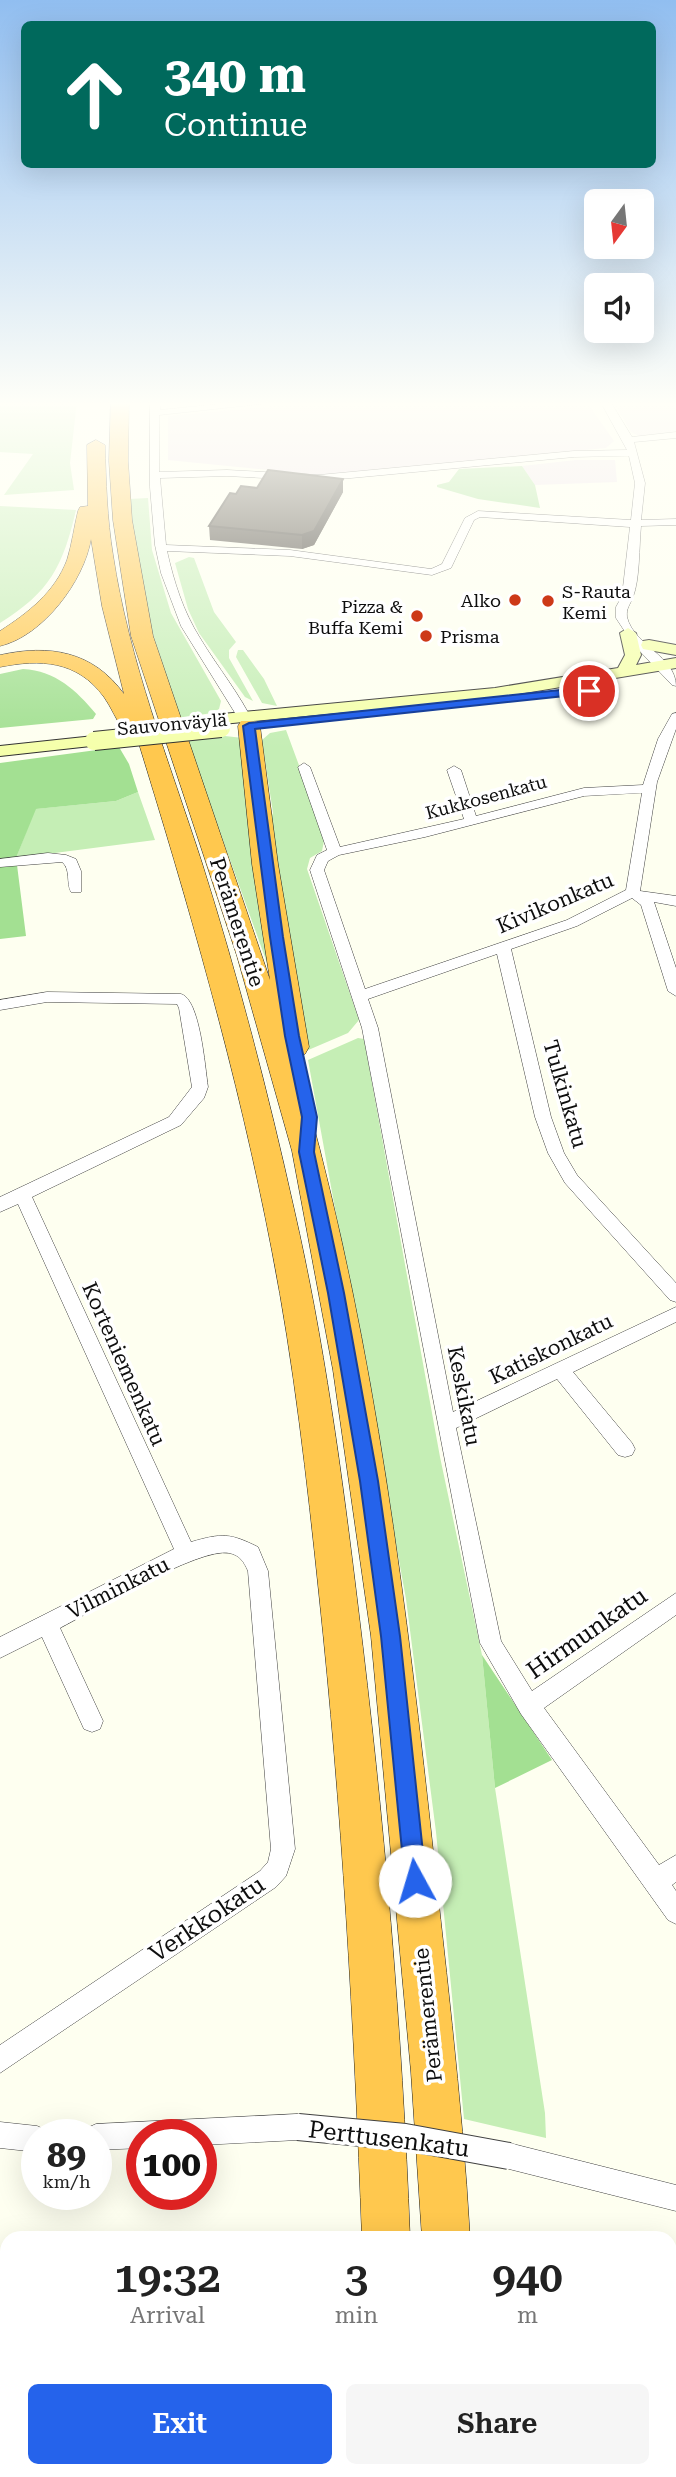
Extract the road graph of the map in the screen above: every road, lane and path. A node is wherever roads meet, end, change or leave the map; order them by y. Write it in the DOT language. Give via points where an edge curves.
graph roads {
  1 [pos="86,517"];
  2 [pos="98,517"];
  3 [pos="121,517"];
  4 [pos="159,517"];
  5 [pos="472,517"];
  6 [pos="529,517"];
  7 [pos="637,517"];
  8 [pos="676,522"];
  9 [pos="636,523"];
  10 [pos="162,552"];
  11 [pos="628,596"];
  12 [pos="628,634"];
  13 [pos="0,640"];
  14 [pos="649,645"];
  15 [pos="676,650"];
  16 [pos="0,661"];
  17 [pos="623,673"];
  18 [pos="673,673"];
  19 [pos="676,717"];
  20 [pos="247,722"];
  21 [pos="92,736"];
  22 [pos="0,739"];
  23 [pos="0,751"];
  24 [pos="154,759"];
  25 [pos="304,766"];
  26 [pos="454,770"];
  27 [pos="648,789"];
  28 [pos="471,820"];
  29 [pos="335,852"];
  30 [pos="0,863"];
  31 [pos="76,890"];
  32 [pos="638,894"];
  33 [pos="676,901"];
  34 [pos="503,948"];
  35 [pos="676,991"];
  36 [pos="361,996"];
  37 [pos="0,1004"];
  38 [pos="307,1152"];
  39 [pos="22,1195"];
  40 [pos="0,1205"];
  41 [pos="676,1295"];
  42 [pos="676,1314"];
  43 [pos="559,1369"];
  44 [pos="446,1424"];
  45 [pos="625,1449"];
  46 [pos="240,1547"];
  47 [pos="186,1553"];
  48 [pos="676,1603"];
  49 [pos="47,1625"];
  50 [pos="0,1648"];
  51 [pos="529,1706"];
  52 [pos="92,1721"];
  53 [pos="676,1867"];
  54 [pos="656,1882"];
  55 [pos="676,1912"];
  56 [pos="0,2060"];
  57 [pos="0,2135"];
  58 [pos="112,2136"];
  59 [pos="21,2137"];
  60 [pos="676,2197"];
  61 [pos="386,2231"];
  62 [pos="446,2231"];
  1 -- 13 [label="highway" via="78,556 61,588 30,621"];
  2 -- 24 [label="highway, Perämerentie" via="108,597"];
  3 -- 38 [label="highway, Perämerentie" via="142,636 250,956"];
  4 -- 10 [label="street"];
  5 -- 10 [label="street" via="447,566 432,572 290,552"];
  6 -- 9 [label="street"];
  7 -- 9 [label="street"];
  8 -- 9 [label="street"];
  9 -- 11 [label="street"];
  10 -- 20 [label="street" via="185,623"];
  11 -- 12 [label="street" via="621,612"];
  11 -- 14 [label="street" via="638,630"];
  12 -- 17 [label="main road" via="634,655"];
  12 -- 18 [label="street"];
  14 -- 15 [label="main road"];
  14 -- 18 [label="street"];
  16 -- 24 [label="highway" via="46,657 88,667 113,693 137,740"];
  17 -- 18 [label="main road, Sauvonväylä"];
  17 -- 20 [label="main road, Sauvonväylä"];
  18 -- 20 [label="main road, Sauvonväylä" via="534,698"];
  19 -- 27 [label="street, Kivikonkatu" via="664,738"];
  20 -- 21 [label="main road, Sauvonväylä, bridge"];
  20 -- 38 [label="highway" via="292,1036 310,1117"];
  21 -- 22 [label="main road, Sauvonväylä"];
  21 -- 23 [label="main road, Sauvonväylä"];
  24 -- 61 [label="highway, Perämerentie" via="233,1013 297,1291 350,1699 378,2045"];
  25 -- 29 [label="street"];
  26 -- 28 [label="street"];
  27 -- 28 [label="street, Kukkosenkatu" via="584,792"];
  27 -- 32 [label="street, Kivikonkatu"];
  28 -- 29 [label="street, Kukkosenkatu"];
  29 -- 36 [label="street, Keskikatu" via="322,858 317,873"];
  30 -- 31 [label="street" via="65,858 72,864"];
  32 -- 33 [label="street"];
  32 -- 34 [label="street, Kivikonkatu"];
  32 -- 35 [label="street" via="647,902"];
  34 -- 36 [label="street, Kivikonkatu"];
  34 -- 41 [label="street, Tulkinkatu" via="543,1117 556,1153 571,1180"];
  36 -- 44 [label="street, Keskikatu"];
  37 -- 39 [label="street" via="47,997 175,998 185,1002 200,1087 175,1121"];
  38 -- 62 [label="highway, Perämerentie" via="351,1370 390,1636 435,2072"];
  39 -- 40 [label="street"];
  39 -- 47 [label="street, Korteniemenkatu"];
  42 -- 43 [label="street, Katiskonkatu"];
  43 -- 44 [label="street, Katiskonkatu"];
  43 -- 45 [label="street"];
  44 -- 51 [label="street, Keskikatu" via="491,1643"];
  46 -- 47 [label="street, Vilminkatu" via="216,1544"];
  46 -- 56 [label="street, Verkkokatu" via="251,1554 258,1571 283,1849 278,1868"];
  47 -- 49 [label="street, Vilminkatu"];
  48 -- 51 [label="street, Hirmunkatu"];
  49 -- 50 [label="street, Vilminkatu"];
  49 -- 52 [label="street"];
  51 -- 54 [label="street, Keskikatu"];
  53 -- 54 [label="street"];
  54 -- 55 [label="street, Keskikatu"];
  57 -- 59 [label="street"];
  58 -- 60 [label="street, Perttusenkatu, bridge" via="298,2127 405,2137 509,2156"];
}
